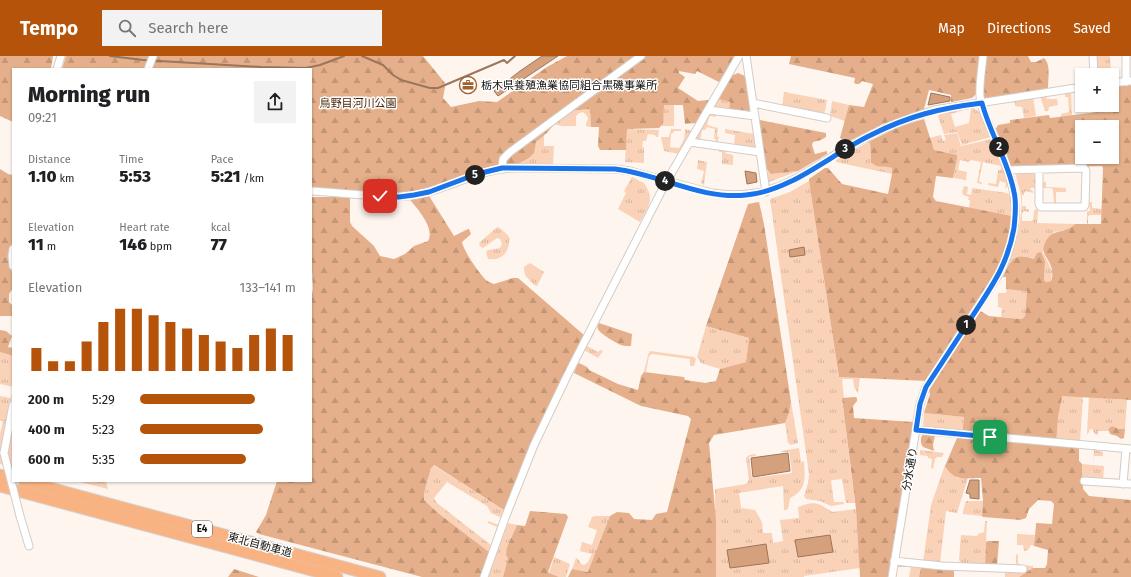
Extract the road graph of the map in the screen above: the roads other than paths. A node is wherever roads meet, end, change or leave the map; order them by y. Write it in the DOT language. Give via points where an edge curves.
graph roads {
  1 [pos="61,56"];
  2 [pos="153,56"];
  3 [pos="640,56"];
  4 [pos="739,56"];
  5 [pos="746,56"];
  6 [pos="983,56"];
  7 [pos="1093,56"];
  8 [pos="1126,56"];
  9 [pos="57,68"];
  10 [pos="148,68"];
  11 [pos="1094,68"];
  12 [pos="1129,81"];
  13 [pos="1119,82"];
  14 [pos="1075,88"];
  15 [pos="753,103"];
  16 [pos="982,103"];
  17 [pos="709,110"];
  18 [pos="755,116"];
  19 [pos="827,118"];
  20 [pos="690,142"];
  21 [pos="760,152"];
  22 [pos="502,168"];
  23 [pos="1039,169"];
  24 [pos="1008,170"];
  25 [pos="667,181"];
  26 [pos="312,191"];
  27 [pos="766,192"];
  28 [pos="12,410"];
  29 [pos="916,430"];
  30 [pos="1128,449"];
  31 [pos="0,475"];
  32 [pos="12,478"];
  33 [pos="1084,481"];
  34 [pos="28,482"];
  35 [pos="1123,484"];
  36 [pos="1131,484"];
  37 [pos="0,486"];
  38 [pos="29,546"];
  39 [pos="894,561"];
  40 [pos="1023,570"];
  41 [pos="337,577"];
  42 [pos="380,577"];
  43 [pos="484,577"];
  44 [pos="892,577"];
  1 -- 9 [label="street"];
  2 -- 10 [label="street"];
  3 -- 22 [label="street" via="510,152 503,159"];
  4 -- 17 [label="street"];
  5 -- 15 [label="street"];
  6 -- 16 [label="street, 分水通り" via="980,96"];
  7 -- 11 [label="street"];
  8 -- 12 [label="street"];
  12 -- 13 [label="street"];
  14 -- 16 [label="street"];
  15 -- 18 [label="street"];
  15 -- 19 [label="street"];
  16 -- 24 [label="street, 分水通り"];
  16 -- 27 [label="street" via="934,110 895,124 853,144 784,185"];
  17 -- 18 [label="street"];
  17 -- 20 [label="street"];
  18 -- 21 [label="street"];
  20 -- 21 [label="street"];
  20 -- 25 [label="street"];
  21 -- 27 [label="street"];
  22 -- 25 [label="street" via="615,169"];
  22 -- 26 [label="street" via="414,195 380,196"];
  23 -- 23 [label="street" via="1084,168 1084,207 1041,207"];
  23 -- 24 [label="street"];
  24 -- 29 [label="street, 分水通り" via="1016,206 1012,239 1006,260 926,387"];
  25 -- 27 [label="street" via="723,195"];
  25 -- 43 [label="street" via="534,445"];
  28 -- 38 [label="street, bridge" via="4,453"];
  29 -- 30 [label="street"];
  29 -- 39 [label="street, 分水通り"];
  30 -- 35 [label="street"];
  31 -- 32 [label="highway"];
  33 -- 35 [label="street"];
  34 -- 42 [label="highway, 東北自動車道 / E4"];
  35 -- 36 [label="street"];
  37 -- 41 [label="highway, 東北自動車道 / E4"];
  39 -- 40 [label="street"];
  39 -- 44 [label="street, 分水通り"];
}
